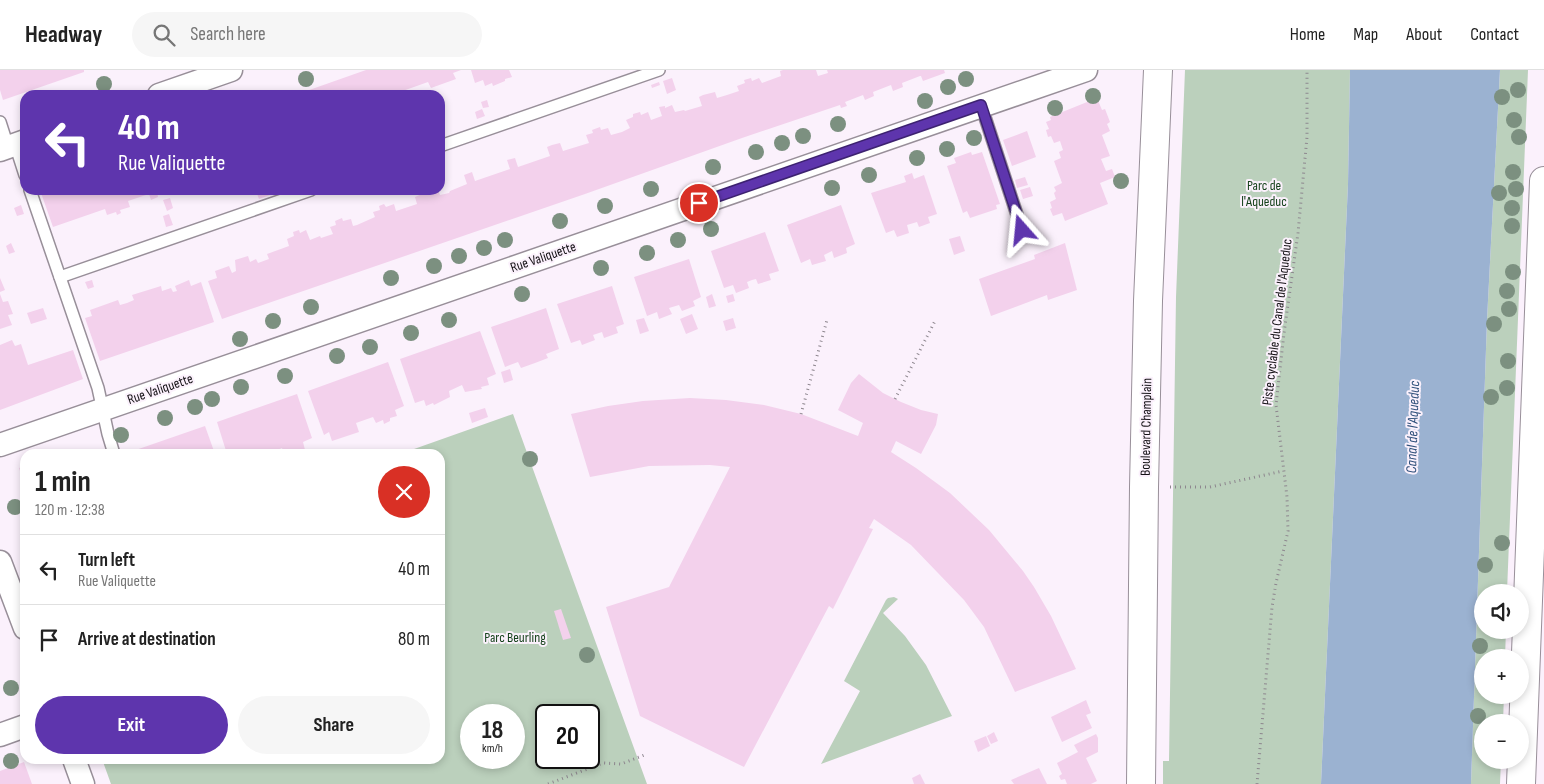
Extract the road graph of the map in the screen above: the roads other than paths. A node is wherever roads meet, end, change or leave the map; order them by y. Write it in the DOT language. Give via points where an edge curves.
graph roads {
  1 [pos="231,70"];
  2 [pos="659,70"];
  3 [pos="1086,70"];
  4 [pos="1158,70"];
  5 [pos="173,90"];
  6 [pos="981,105"];
  7 [pos="0,122"];
  8 [pos="445,144"];
  9 [pos="12,146"];
  10 [pos="20,164"];
  11 [pos="1544,181"];
  12 [pos="32,195"];
  13 [pos="297,195"];
  14 [pos="1022,230"];
  15 [pos="60,277"];
  16 [pos="1541,331"];
  17 [pos="103,409"];
  18 [pos="0,444"];
  19 [pos="112,449"];
  20 [pos="0,562"];
  21 [pos="20,615"];
  22 [pos="20,728"];
  23 [pos="0,735"];
  24 [pos="76,764"];
  25 [pos="83,784"];
  26 [pos="1141,784"];
  27 [pos="1521,784"];
  1 -- 5 [label="street"];
  2 -- 8 [label="lane"];
  3 -- 6 [label="street, Rue Valiquette" via="1042,81"];
  4 -- 26 [label="main road, Boulevard Champlain" via="1148,301"];
  6 -- 14 [label="lane"];
  6 -- 17 [label="street, Rue Valiquette"];
  7 -- 9 [label="lane"];
  9 -- 10 [label="lane"];
  11 -- 16 [label="main road"];
  12 -- 15 [label="lane"];
  13 -- 15 [label="lane"];
  15 -- 17 [label="lane"];
  16 -- 27 [label="main road"];
  17 -- 18 [label="street, Rue Valiquette"];
  17 -- 19 [label="lane"];
  20 -- 21 [label="street"];
  22 -- 23 [label="street"];
  24 -- 25 [label="street"];
}
